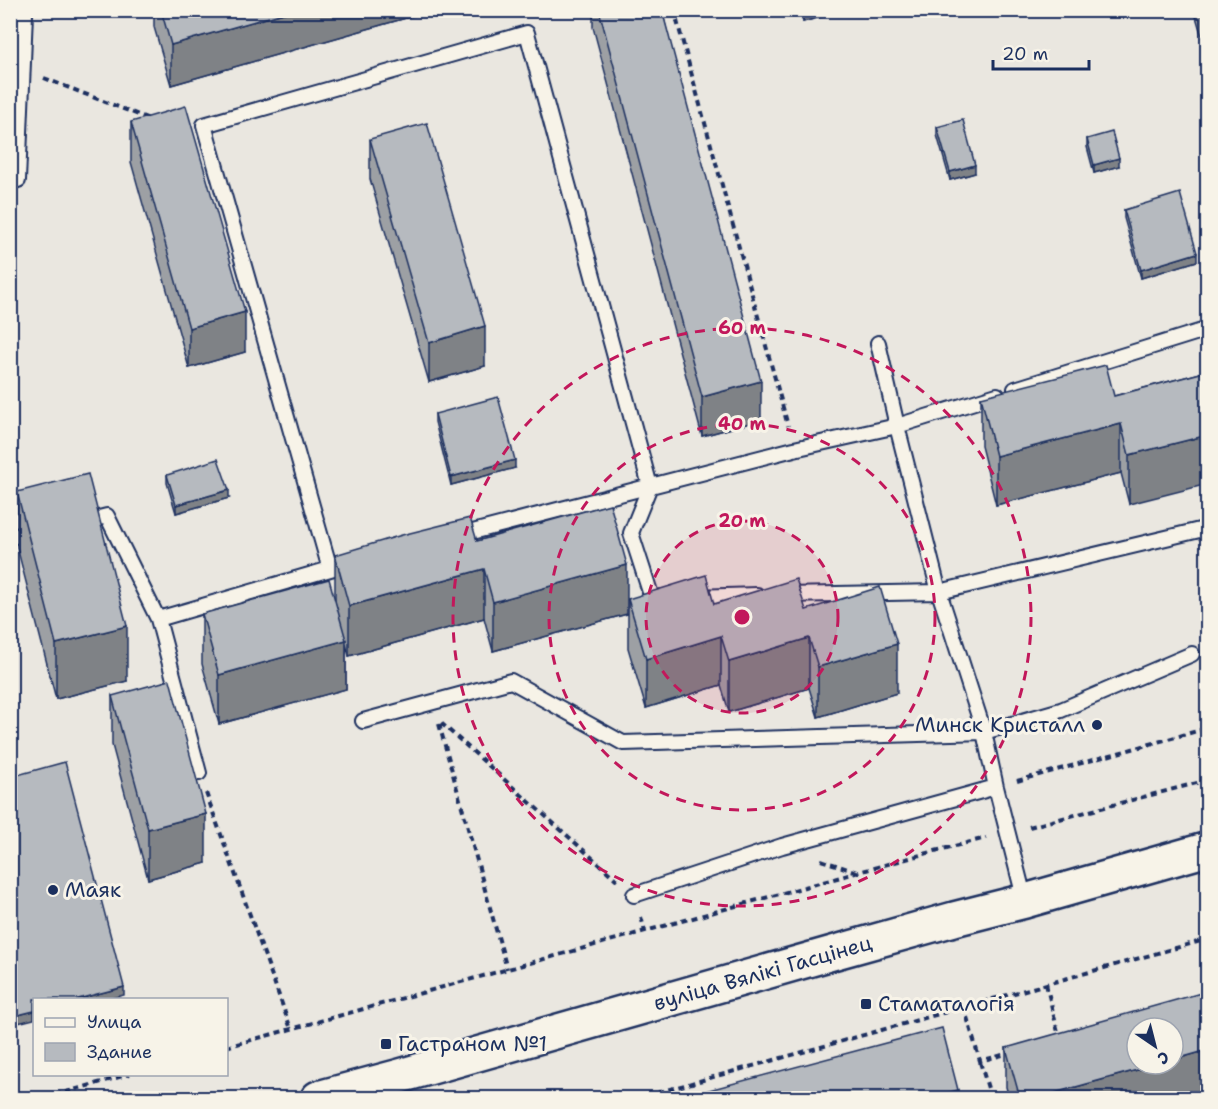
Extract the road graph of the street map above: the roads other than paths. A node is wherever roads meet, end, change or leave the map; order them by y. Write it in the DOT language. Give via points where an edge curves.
graph roads {
  1 [pos="26,12"];
  2 [pos="10,19"];
  3 [pos="10,182"];
  4 [pos="1208,329"];
  5 [pos="878,343"];
  6 [pos="897,426"];
  7 [pos="650,486"];
  8 [pos="75,523"];
  9 [pos="1208,528"];
  10 [pos="43,530"];
  11 [pos="10,537"];
  12 [pos="444,539"];
  13 [pos="353,563"];
  14 [pos="330,569"];
  15 [pos="939,592"];
  16 [pos="159,619"];
  17 [pos="1192,654"];
  18 [pos="363,721"];
  19 [pos="984,732"];
  20 [pos="199,773"];
  21 [pos="996,787"];
  22 [pos="1208,849"];
  23 [pos="634,895"];
  24 [pos="1025,902"];
  25 [pos="318,1098"];
  1 -- 2 [label="lane"];
  1 -- 3 [label="lane" via="18,180"];
  4 -- 6 [label="lane"];
  5 -- 6 [label="lane"];
  6 -- 7 [label="lane"];
  6 -- 15 [label="lane"];
  7 -- 12 [label="lane"];
  7 -- 14 [label="lane" via="527,33 204,125"];
  7 -- 15 [label="lane" via="631,533 652,598"];
  8 -- 16 [label="lane" via="107,516"];
  9 -- 15 [label="lane"];
  10 -- 11 [label="lane"];
  13 -- 14 [label="lane"];
  14 -- 16 [label="lane"];
  15 -- 19 [label="lane"];
  16 -- 20 [label="lane"];
  17 -- 19 [label="lane" via="1061,710"];
  18 -- 19 [label="lane" via="510,681 623,743"];
  19 -- 21 [label="lane"];
  21 -- 23 [label="lane" via="782,846"];
  21 -- 24 [label="lane"];
  22 -- 24 [label="main road, вуліца Вялікі Гасцінец"];
  24 -- 25 [label="main road, вуліца Вялікі Гасцінец"];
}
